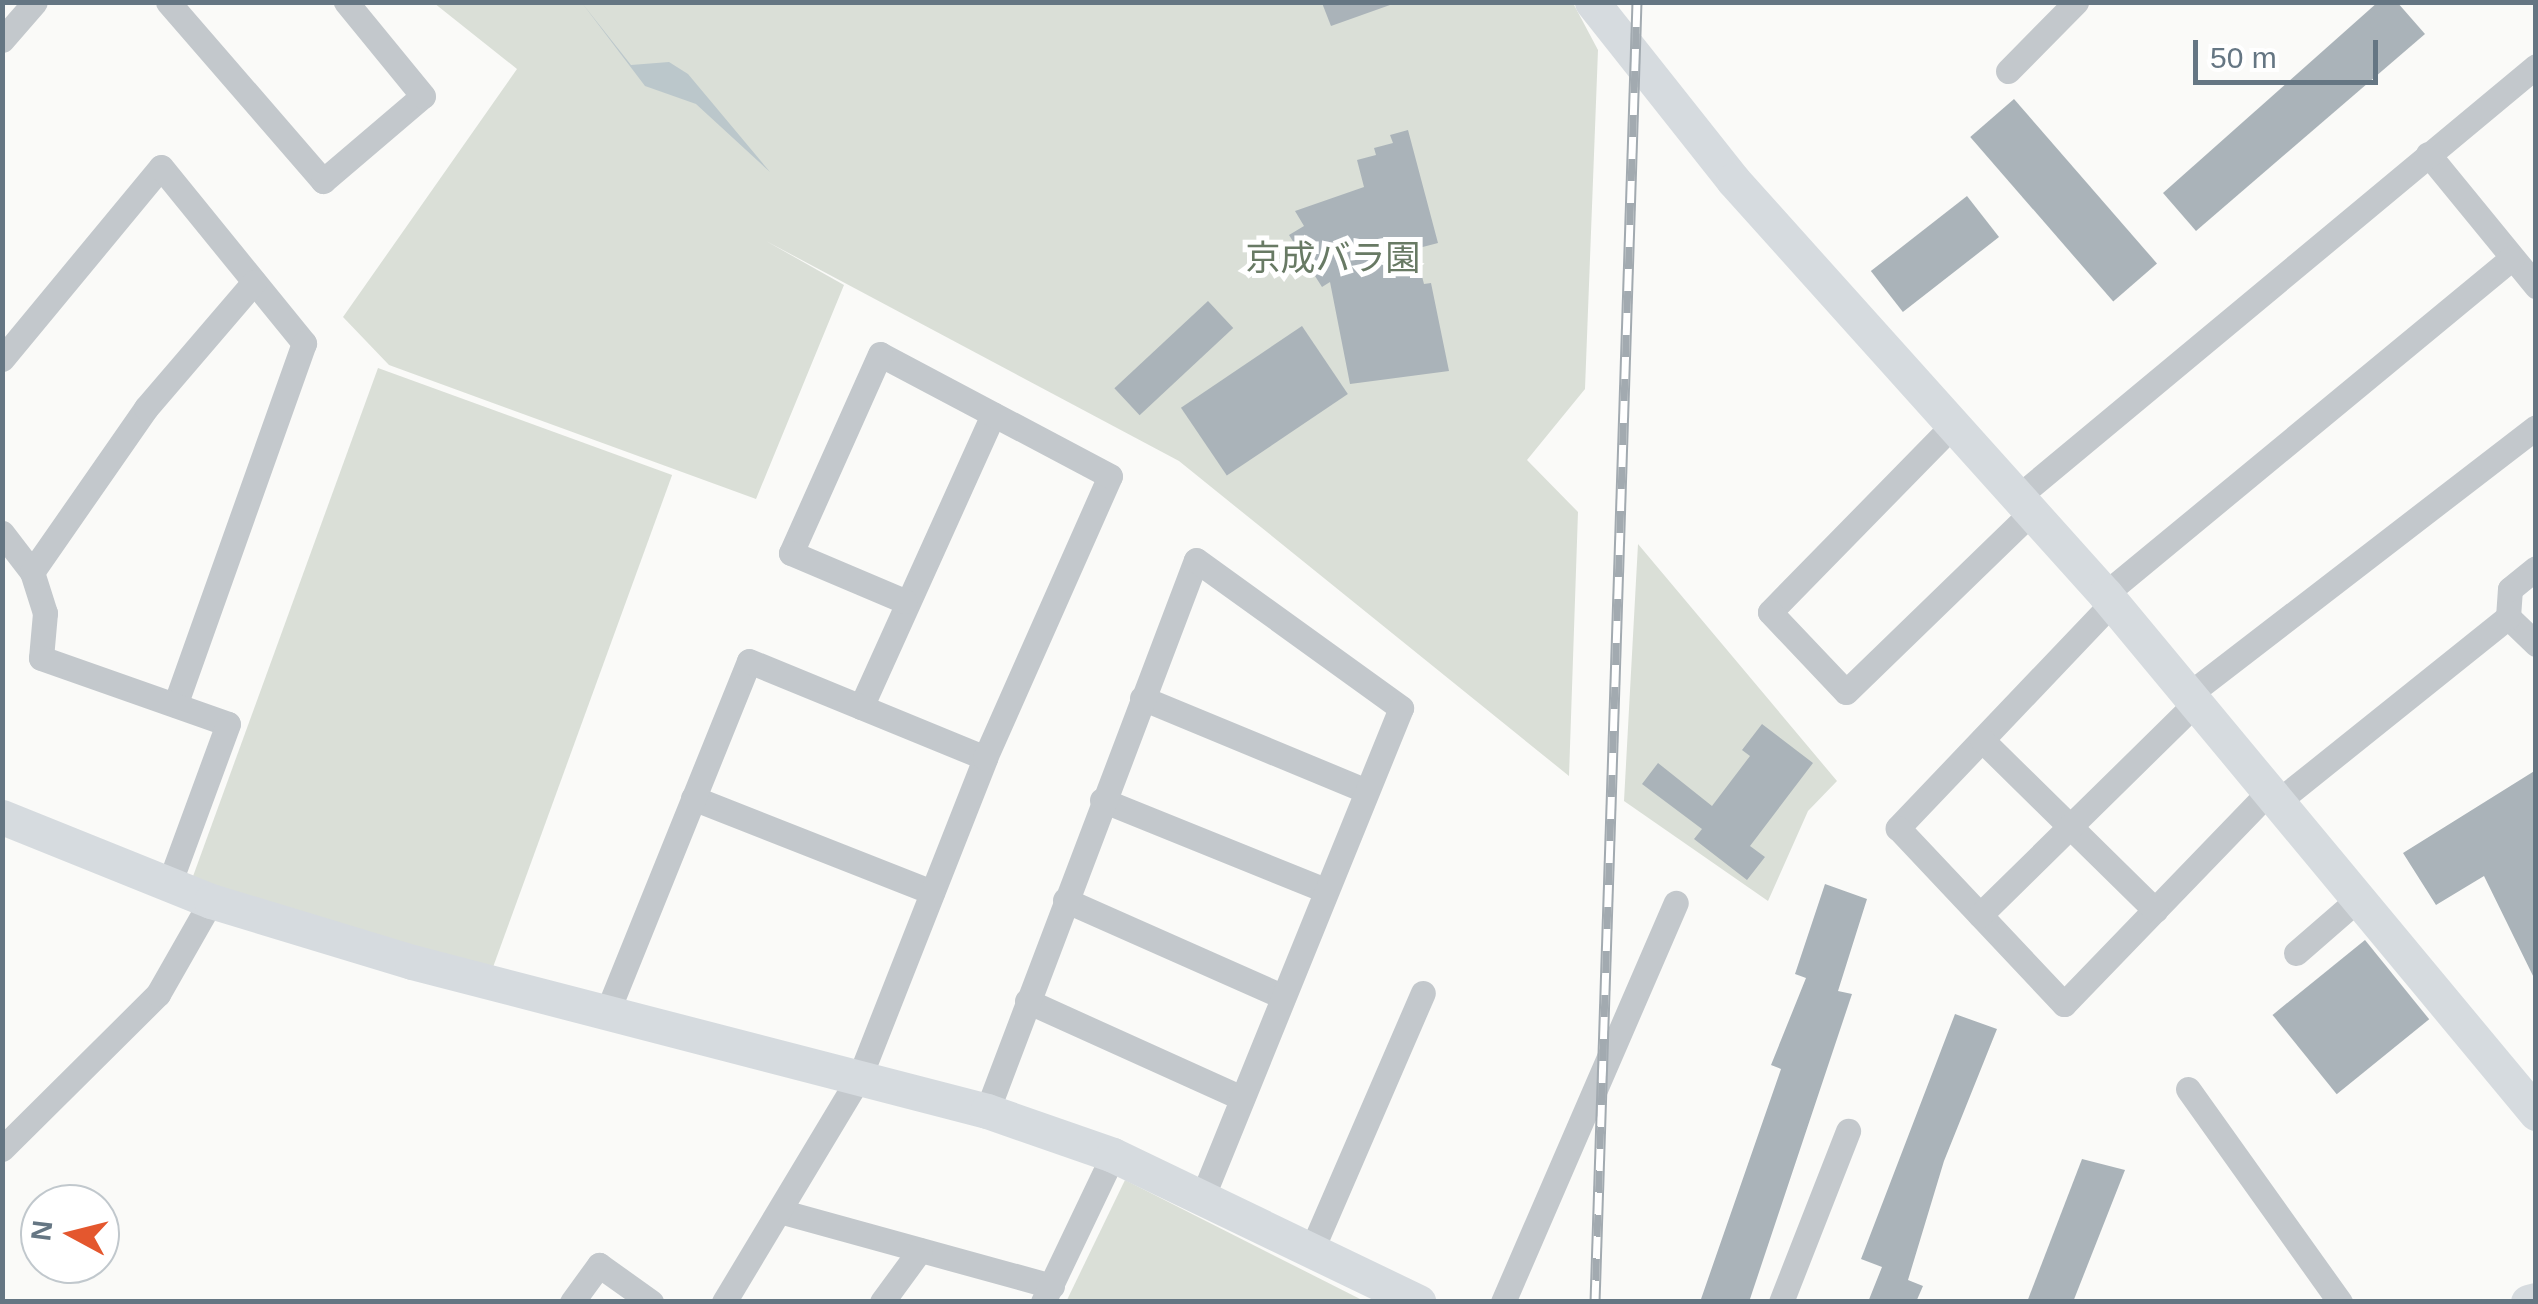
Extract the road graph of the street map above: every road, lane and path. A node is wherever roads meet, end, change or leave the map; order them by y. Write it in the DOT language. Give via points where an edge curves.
graph roads {
  1 [pos="35,2"];
  2 [pos="168,2"];
  3 [pos="346,2"];
  4 [pos="1592,2"];
  5 [pos="2076,2"];
  6 [pos="2,40"];
  7 [pos="2008,71"];
  8 [pos="2532,77"];
  9 [pos="2428,154"];
  10 [pos="2512,258"];
  11 [pos="254,282"];
  12 [pos="2536,286"];
  13 [pos="2,359"];
  14 [pos="994,414"];
  15 [pos="1954,424"];
  16 [pos="2536,427"];
  17 [pos="2026,503"];
  18 [pos="2,533"];
  19 [pos="2536,568"];
  20 [pos="32,572"];
  21 [pos="2108,598"];
  22 [pos="904,600"];
  23 [pos="2508,617"];
  24 [pos="2536,644"];
  25 [pos="1142,698"];
  26 [pos="2192,700"];
  27 [pos="174,705"];
  28 [pos="861,707"];
  29 [pos="1982,740"];
  30 [pos="985,758"];
  31 [pos="1366,791"];
  32 [pos="693,798"];
  33 [pos="2272,798"];
  34 [pos="1102,800"];
  35 [pos="2,818"];
  36 [pos="2070,825"];
  37 [pos="169,884"];
  38 [pos="1325,890"];
  39 [pos="932,892"];
  40 [pos="1064,900"];
  41 [pos="2357,900"];
  42 [pos="211,901"];
  43 [pos="1676,902"];
  44 [pos="2156,910"];
  45 [pos="1980,915"];
  46 [pos="2296,952"];
  47 [pos="1424,993"];
  48 [pos="1282,996"];
  49 [pos="1027,1001"];
  50 [pos="608,1010"];
  51 [pos="860,1076"];
  52 [pos="2188,1089"];
  53 [pos="1242,1098"];
  54 [pos="986,1111"];
  55 [pos="2536,1113"];
  56 [pos="1848,1131"];
  57 [pos="2,1149"];
  58 [pos="1113,1155"];
  59 [pos="1202,1198"];
  60 [pos="783,1212"];
  61 [pos="920,1250"];
  62 [pos="1312,1250"];
  63 [pos="1048,1294"];
  64 [pos="2536,1300"];
  65 [pos="572,1302"];
  66 [pos="651,1302"];
  67 [pos="724,1302"];
  68 [pos="882,1302"];
  69 [pos="1418,1302"];
  70 [pos="1504,1302"];
  71 [pos="1781,1302"];
  72 [pos="2340,1302"];
  73 [pos="2528,1302"];
  1 -- 6 [label="street"];
  2 -- 3 [label="street" via="322,181 423,96"];
  4 -- 15 [label="street" via="1733,180"];
  5 -- 7 [label="street"];
  8 -- 9 [label="street"];
  9 -- 10 [label="street"];
  9 -- 17 [label="street"];
  10 -- 12 [label="street"];
  10 -- 21 [label="street"];
  11 -- 13 [label="street" via="161,167"];
  11 -- 20 [label="street" via="146,408"];
  11 -- 27 [label="street" via="304,343"];
  14 -- 22 [label="street"];
  14 -- 22 [label="street" via="880,354 791,553"];
  14 -- 30 [label="street" via="1110,476"];
  15 -- 17 [label="street"];
  15 -- 17 [label="street" via="1770,612 1846,692"];
  16 -- 26 [label="street"];
  17 -- 21 [label="street"];
  18 -- 20 [label="street"];
  19 -- 23 [label="street" via="2510,589"];
  20 -- 27 [label="street" via="45,613 41,658"];
  21 -- 26 [label="street"];
  21 -- 29 [label="street"];
  22 -- 28 [label="street"];
  23 -- 24 [label="street"];
  23 -- 33 [label="street"];
  25 -- 31 [label="street"];
  25 -- 31 [label="street" via="1196,560 1401,708"];
  25 -- 34 [label="street"];
  26 -- 33 [label="street"];
  26 -- 36 [label="street"];
  27 -- 37 [label="street" via="228,724"];
  28 -- 30 [label="street"];
  28 -- 32 [label="street" via="749,660"];
  29 -- 36 [label="street"];
  29 -- 45 [label="street" via="1898,828"];
  30 -- 39 [label="street"];
  31 -- 38 [label="street"];
  32 -- 39 [label="street"];
  32 -- 50 [label="street"];
  33 -- 41 [label="street"];
  33 -- 44 [label="street"];
  34 -- 38 [label="street"];
  34 -- 40 [label="street"];
  35 -- 37 [label="street"];
  36 -- 44 [label="street"];
  36 -- 45 [label="street"];
  37 -- 42 [label="street"];
  38 -- 48 [label="street"];
  39 -- 51 [label="street"];
  40 -- 48 [label="street"];
  40 -- 49 [label="street"];
  41 -- 46 [label="street"];
  41 -- 55 [label="street"];
  42 -- 50 [label="street" via="412,962"];
  42 -- 57 [label="street" via="158,994"];
  43 -- 70 [label="street"];
  44 -- 45 [label="street" via="2064,1004"];
  47 -- 62 [label="street"];
  48 -- 53 [label="street"];
  49 -- 53 [label="street"];
  49 -- 54 [label="street"];
  50 -- 51 [label="street"];
  51 -- 54 [label="street"];
  51 -- 60 [label="street"];
  52 -- 72 [label="street"];
  53 -- 59 [label="street"];
  54 -- 58 [label="street"];
  56 -- 71 [label="street"];
  58 -- 59 [label="street"];
  58 -- 63 [label="street"];
  59 -- 62 [label="street"];
  60 -- 61 [label="street"];
  60 -- 67 [label="street"];
  61 -- 63 [label="street"];
  61 -- 68 [label="street"];
  62 -- 69 [label="street"];
  64 -- 73 [label="street"];
  65 -- 66 [label="street" via="599,1265"];
}
